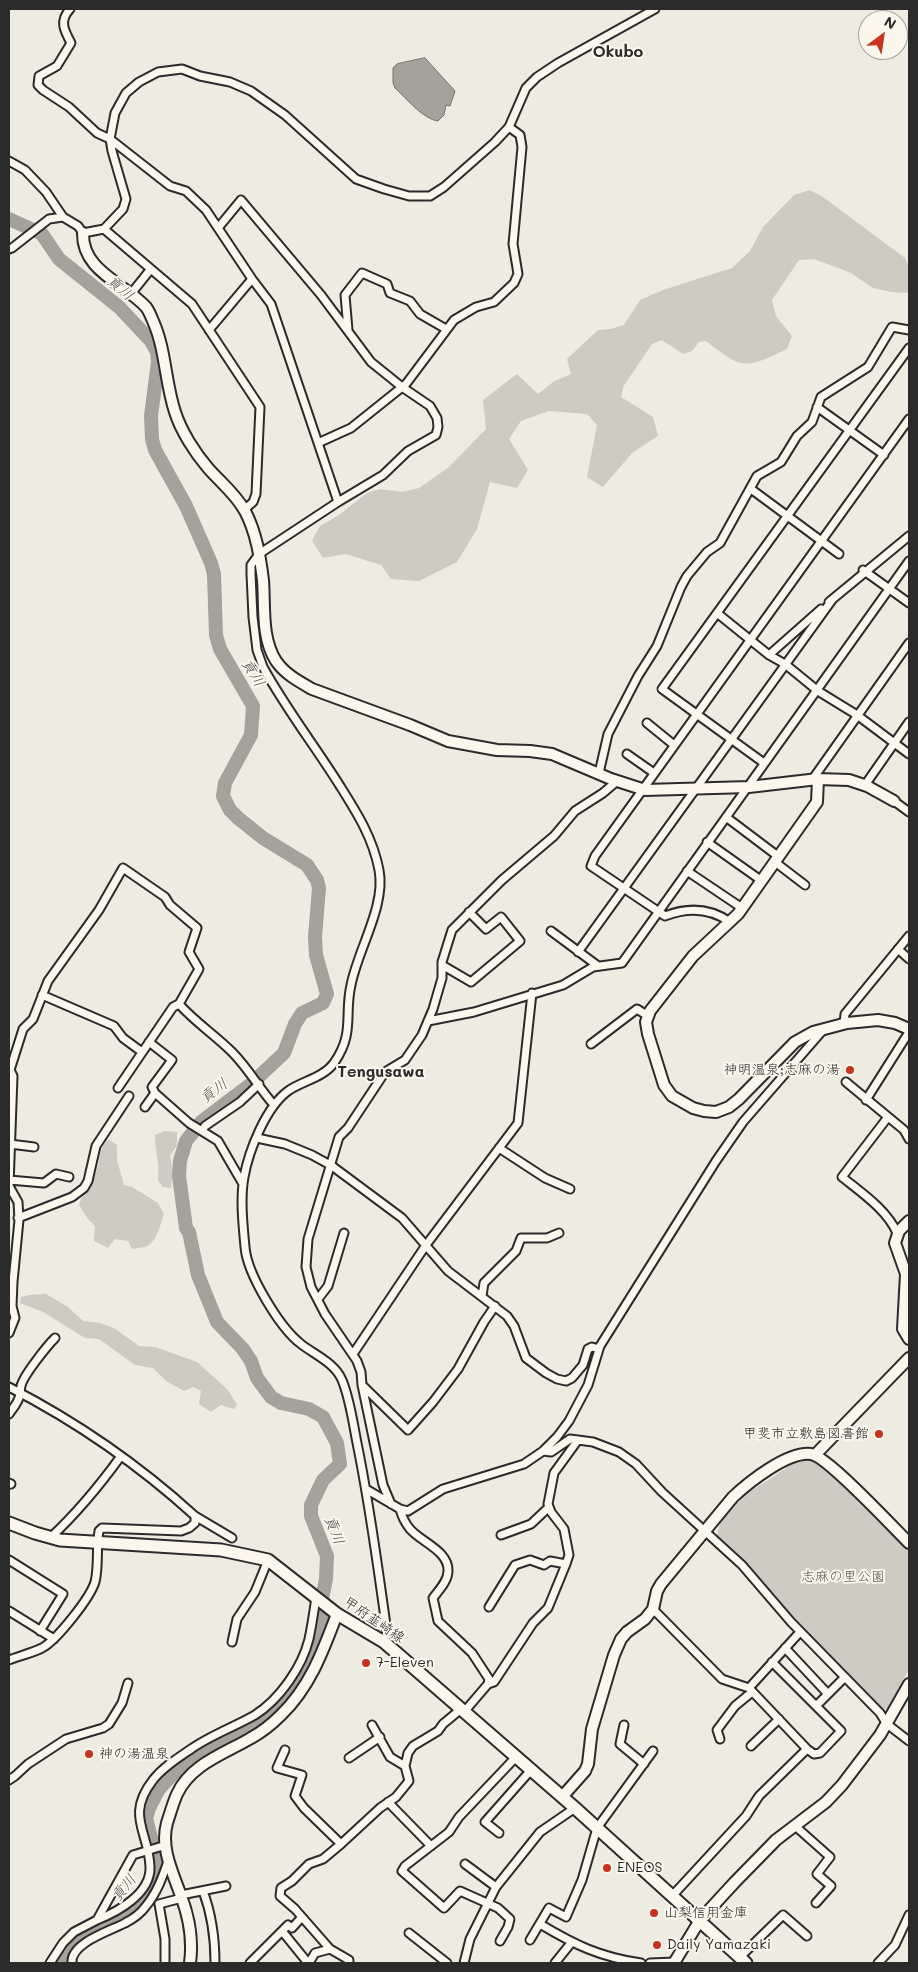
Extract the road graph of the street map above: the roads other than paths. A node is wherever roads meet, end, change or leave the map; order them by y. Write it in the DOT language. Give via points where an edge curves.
graph roads {
  1 [pos="70,9"];
  2 [pos="638,9"];
  3 [pos="655,9"];
  4 [pos="638,18"];
  5 [pos="509,128"];
  6 [pos="110,139"];
  7 [pos="9,162"];
  8 [pos="63,217"];
  9 [pos="218,228"];
  10 [pos="104,229"];
  11 [pos="83,233"];
  12 [pos="9,249"];
  13 [pos="150,270"];
  14 [pos="252,279"];
  15 [pos="130,295"];
  16 [pos="209,330"];
  17 [pos="446,330"];
  18 [pos="909,330"];
  19 [pos="348,331"];
  20 [pos="909,348"];
  21 [pos="402,388"];
  22 [pos="817,407"];
  23 [pos="909,419"];
  24 [pos="850,430"];
  25 [pos="318,444"];
  26 [pos="884,455"];
  27 [pos="750,489"];
  28 [pos="338,502"];
  29 [pos="244,510"];
  30 [pos="788,516"];
  31 [pos="909,536"];
  32 [pos="822,541"];
  33 [pos="258,554"];
  34 [pos="839,554"];
  35 [pos="909,561"];
  36 [pos="864,571"];
  37 [pos="890,588"];
  38 [pos="832,600"];
  39 [pos="909,603"];
  40 [pos="717,613"];
  41 [pos="750,640"];
  42 [pos="909,643"];
  43 [pos="769,655"];
  44 [pos="785,664"];
  45 [pos="818,691"];
  46 [pos="696,715"];
  47 [pos="857,715"];
  48 [pos="909,722"];
  49 [pos="646,723"];
  50 [pos="730,740"];
  51 [pos="895,743"];
  52 [pos="674,745"];
  53 [pos="627,754"];
  54 [pos="909,754"];
  55 [pos="764,763"];
  56 [pos="599,773"];
  57 [pos="654,773"];
  58 [pos="814,780"];
  59 [pos="617,781"];
  60 [pos="865,785"];
  61 [pos="749,787"];
  62 [pos="642,789"];
  63 [pos="695,789"];
  64 [pos="894,801"];
  65 [pos="909,812"];
  66 [pos="726,817"];
  67 [pos="707,842"];
  68 [pos="777,859"];
  69 [pos="687,871"];
  70 [pos="762,881"];
  71 [pos="805,885"];
  72 [pos="624,888"];
  73 [pos="742,908"];
  74 [pos="469,912"];
  75 [pos="658,912"];
  76 [pos="730,922"];
  77 [pos="551,931"];
  78 [pos="909,936"];
  79 [pos="898,949"];
  80 [pos="578,952"];
  81 [pos="909,959"];
  82 [pos="442,965"];
  83 [pos="598,966"];
  84 [pos="532,993"];
  85 [pos="42,995"];
  86 [pos="179,1004"];
  87 [pos="648,1016"];
  88 [pos="428,1021"];
  89 [pos="844,1024"];
  90 [pos="824,1029"];
  91 [pos="909,1030"];
  92 [pos="149,1042"];
  93 [pos="590,1044"];
  94 [pos="142,1052"];
  95 [pos="10,1069"];
  96 [pos="846,1082"];
  97 [pos="259,1084"];
  98 [pos="118,1088"];
  99 [pos="155,1093"];
  100 [pos="10,1096"];
  101 [pos="129,1096"];
  102 [pos="866,1100"];
  103 [pos="274,1105"];
  104 [pos="146,1107"];
  105 [pos="888,1117"];
  106 [pos="10,1119"];
  107 [pos="201,1130"];
  108 [pos="258,1138"];
  109 [pos="909,1139"];
  110 [pos="10,1144"];
  111 [pos="34,1147"];
  112 [pos="499,1148"];
  113 [pos="332,1166"];
  114 [pos="69,1177"];
  115 [pos="9,1180"];
  116 [pos="244,1185"];
  117 [pos="10,1189"];
  118 [pos="570,1189"];
  119 [pos="18,1218"];
  120 [pos="909,1221"];
  121 [pos="559,1232"];
  122 [pos="344,1233"];
  123 [pos="897,1233"];
  124 [pos="426,1245"];
  125 [pos="482,1296"];
  126 [pos="318,1299"];
  127 [pos="495,1306"];
  128 [pos="9,1334"];
  129 [pos="55,1338"];
  130 [pos="909,1339"];
  131 [pos="599,1349"];
  132 [pos="352,1354"];
  133 [pos="909,1358"];
  134 [pos="362,1385"];
  135 [pos="9,1387"];
  136 [pos="21,1393"];
  137 [pos="9,1414"];
  138 [pos="578,1440"];
  139 [pos="543,1451"];
  140 [pos="815,1455"];
  141 [pos="121,1456"];
  142 [pos="366,1489"];
  143 [pos="391,1504"];
  144 [pos="549,1507"];
  145 [pos="400,1509"];
  146 [pos="195,1516"];
  147 [pos="9,1523"];
  148 [pos="704,1532"];
  149 [pos="501,1535"];
  150 [pos="50,1538"];
  151 [pos="232,1538"];
  152 [pos="97,1543"];
  153 [pos="909,1543"];
  154 [pos="9,1560"];
  155 [pos="268,1560"];
  156 [pos="566,1564"];
  157 [pos="316,1597"];
  158 [pos="489,1607"];
  159 [pos="653,1609"];
  160 [pos="9,1611"];
  161 [pos="336,1614"];
  162 [pos="40,1631"];
  163 [pos="800,1632"];
  164 [pos="54,1639"];
  165 [pos="232,1642"];
  166 [pos="384,1642"];
  167 [pos="785,1648"];
  168 [pos="9,1660"];
  169 [pos="772,1662"];
  170 [pos="844,1678"];
  171 [pos="128,1683"];
  172 [pos="488,1684"];
  173 [pos="909,1684"];
  174 [pos="751,1690"];
  175 [pos="828,1694"];
  176 [pos="816,1706"];
  177 [pos="463,1710"];
  178 [pos="779,1719"];
  179 [pos="887,1724"];
  180 [pos="372,1725"];
  181 [pos="624,1725"];
  182 [pos="380,1737"];
  183 [pos="720,1739"];
  184 [pos="909,1741"];
  185 [pos="751,1746"];
  186 [pos="807,1749"];
  187 [pos="285,1750"];
  188 [pos="653,1751"];
  189 [pos="516,1757"];
  190 [pos="349,1758"];
  191 [pos="644,1764"];
  192 [pos="406,1766"];
  193 [pos="531,1770"];
  194 [pos="9,1780"];
  195 [pos="562,1797"];
  196 [pos="388,1802"];
  197 [pos="575,1808"];
  198 [pos="794,1825"];
  199 [pos="597,1828"];
  200 [pos="499,1833"];
  201 [pos="341,1844"];
  202 [pos="163,1846"];
  203 [pos="431,1846"];
  204 [pos="148,1850"];
  205 [pos="168,1860"];
  206 [pos="465,1864"];
  207 [pos="226,1886"];
  208 [pos="496,1887"];
  209 [pos="204,1891"];
  210 [pos="673,1896"];
  211 [pos="182,1897"];
  212 [pos="487,1903"];
  213 [pos="816,1903"];
  214 [pos="909,1915"];
  215 [pos="302,1916"];
  216 [pos="97,1920"];
  217 [pos="700,1920"];
  218 [pos="540,1924"];
  219 [pos="282,1931"];
  220 [pos="409,1933"];
  221 [pos="807,1936"];
  222 [pos="530,1940"];
  223 [pos="500,1941"];
  224 [pos="571,1943"];
  225 [pos="330,1949"];
  226 [pos="57,1953"];
  227 [pos="743,1960"];
  228 [pos="674,1962"];
  229 [pos="50,1963"];
  230 [pos="55,1963"];
  231 [pos="72,1963"];
  232 [pos="165,1963"];
  233 [pos="190,1963"];
  234 [pos="215,1963"];
  235 [pos="250,1963"];
  236 [pos="308,1963"];
  237 [pos="349,1963"];
  238 [pos="447,1963"];
  239 [pos="464,1963"];
  240 [pos="555,1963"];
  241 [pos="641,1963"];
  242 [pos="650,1963"];
  243 [pos="878,1963"];
  1 -- 6 [label="street" via="63,20 63,27 71,43 57,66 39,76 38,85 69,107 97,134"];
  2 -- 4 [label="street"];
  3 -- 4 [label="street"];
  4 -- 5 [label="street" via="537,77 526,88"];
  5 -- 6 [label="street" via="444,187 430,196 408,196 356,179 285,115 251,91 182,69 158,72 126,93 115,113"];
  5 -- 17 [label="street" via="520,135 522,147 513,244 518,276 494,302 476,307 454,320"];
  6 -- 9 [label="street" via="170,186 186,191 206,210"];
  6 -- 10 [label="street" via="126,199 123,209"];
  7 -- 8 [label="street" via="25,170"];
  8 -- 11 [label="street"];
  8 -- 12 [label="street" via="49,219"];
  9 -- 14 [label="street"];
  9 -- 19 [label="street" via="241,200"];
  10 -- 11 [label="street"];
  10 -- 13 [label="street"];
  11 -- 15 [label="street" via="82,246 89,260"];
  13 -- 15 [label="street"];
  13 -- 16 [label="street" via="192,304"];
  14 -- 16 [label="street"];
  14 -- 25 [label="street" via="271,304"];
  15 -- 29 [label="street" via="147,308 160,336 175,413 189,440"];
  16 -- 29 [label="street" via="260,408 256,494"];
  17 -- 19 [label="street" via="420,314 410,301 390,292 387,284 362,273 345,296"];
  17 -- 21 [label="street"];
  18 -- 22 [label="street" via="892,327 868,367 821,397"];
  19 -- 21 [label="street" via="371,362"];
  20 -- 24 [label="street"];
  21 -- 25 [label="street" via="351,428"];
  21 -- 28 [label="street" via="430,406 437,418 436,435 408,451 383,475"];
  22 -- 24 [label="street"];
  22 -- 27 [label="street" via="812,422 797,436 781,462 758,476"];
  23 -- 26 [label="street"];
  24 -- 26 [label="street"];
  24 -- 30 [label="street"];
  25 -- 28 [label="street"];
  26 -- 32 [label="street"];
  27 -- 30 [label="street"];
  27 -- 56 [label="street" via="720,543 698,561 681,587 657,646 608,734"];
  28 -- 33 [label="street"];
  29 -- 33 [label="street" via="258,541"];
  30 -- 32 [label="street"];
  30 -- 40 [label="street"];
  31 -- 36 [label="street"];
  32 -- 34 [label="street"];
  32 -- 41 [label="street"];
  33 -- 56 [label="street" via="270,648 285,672 296,680 448,741 489,750 552,754"];
  33 -- 103 [label="street" via="251,565 252,593 257,650 263,668 365,826 380,883 378,903 355,966 350,988 348,1028 339,1054 326,1071 288,1091"];
  35 -- 37 [label="street"];
  36 -- 37 [label="street"];
  36 -- 38 [label="street"];
  37 -- 39 [label="street"];
  37 -- 45 [label="street"];
  38 -- 43 [label="street"];
  38 -- 44 [label="street"];
  40 -- 41 [label="street"];
  40 -- 46 [label="street" via="662,689"];
  41 -- 43 [label="street"];
  41 -- 46 [label="street"];
  42 -- 47 [label="street"];
  43 -- 44 [label="street"];
  44 -- 45 [label="street"];
  44 -- 50 [label="street"];
  45 -- 47 [label="street"];
  45 -- 55 [label="street"];
  46 -- 50 [label="street"];
  46 -- 52 [label="street"];
  47 -- 51 [label="street"];
  47 -- 58 [label="street"];
  48 -- 51 [label="street"];
  49 -- 52 [label="street"];
  50 -- 55 [label="street"];
  50 -- 63 [label="street"];
  51 -- 54 [label="street"];
  51 -- 60 [label="street"];
  52 -- 57 [label="street"];
  53 -- 57 [label="street"];
  55 -- 61 [label="street"];
  56 -- 59 [label="street"];
  57 -- 62 [label="street"];
  58 -- 60 [label="street" via="849,780"];
  58 -- 61 [label="street"];
  58 -- 68 [label="street" via="817,802"];
  59 -- 62 [label="street"];
  59 -- 74 [label="street" via="575,811 554,836"];
  60 -- 64 [label="street"];
  61 -- 63 [label="street"];
  61 -- 66 [label="street"];
  62 -- 63 [label="street"];
  62 -- 72 [label="street" via="591,866"];
  63 -- 72 [label="street"];
  64 -- 65 [label="street"];
  66 -- 67 [label="street"];
  66 -- 68 [label="street"];
  67 -- 69 [label="street"];
  67 -- 70 [label="street"];
  68 -- 70 [label="street"];
  68 -- 71 [label="street"];
  69 -- 73 [label="street"];
  69 -- 75 [label="street"];
  70 -- 73 [label="street"];
  72 -- 75 [label="street"];
  72 -- 80 [label="street"];
  73 -- 76 [label="street"];
  74 -- 82 [label="street" via="452,930"];
  74 -- 82 [label="street" via="486,929 500,917 520,941 471,982"];
  75 -- 76 [label="street" via="665,916 675,912 706,910"];
  75 -- 83 [label="street" via="622,963"];
  76 -- 87 [label="street" via="692,956"];
  77 -- 80 [label="street"];
  78 -- 79 [label="street"];
  79 -- 81 [label="street"];
  79 -- 89 [label="street" via="845,1014"];
  80 -- 83 [label="street"];
  82 -- 88 [label="street" via="442,978"];
  83 -- 84 [label="street" via="563,985"];
  84 -- 88 [label="street" via="474,1012"];
  84 -- 112 [label="street" via="518,1124"];
  85 -- 86 [label="street" via="48,981 99,910 122,868 165,897 197,928 189,952 199,970"];
  85 -- 94 [label="street" via="114,1026 123,1038"];
  85 -- 95 [label="street" via="33,1019 23,1029"];
  86 -- 92 [label="street" via="172,1007"];
  86 -- 97 [label="street" via="231,1052"];
  87 -- 90 [label="street" via="648,1034 664,1085 672,1096 704,1112 729,1107 795,1042"];
  87 -- 93 [label="street" via="637,1009"];
  88 -- 113 [label="street" via="412,1051 405,1060 385,1072 339,1137"];
  89 -- 90 [label="street"];
  89 -- 91 [label="street" via="878,1020"];
  90 -- 131 [label="street" via="743,1122"];
  91 -- 102 [label="street"];
  92 -- 94 [label="street"];
  92 -- 99 [label="street" via="172,1060 152,1087"];
  94 -- 98 [label="street"];
  95 -- 100 [label="street"];
  96 -- 102 [label="street"];
  97 -- 103 [label="street"];
  97 -- 107 [label="street"];
  99 -- 104 [label="street"];
  99 -- 107 [label="street"];
  100 -- 106 [label="street"];
  101 -- 119 [label="street" via="96,1146 84,1188 72,1197"];
  102 -- 105 [label="street"];
  103 -- 108 [label="street"];
  105 -- 109 [label="street" via="904,1130"];
  105 -- 123 [label="street" via="842,1177 883,1213"];
  106 -- 110 [label="street"];
  107 -- 116 [label="street" via="218,1141"];
  108 -- 113 [label="street" via="285,1144"];
  108 -- 116 [label="street" via="247,1164"];
  110 -- 111 [label="street"];
  110 -- 115 [label="street"];
  112 -- 118 [label="street" via="545,1178"];
  112 -- 124 [label="street"];
  113 -- 124 [label="street" via="402,1218"];
  113 -- 126 [label="street" via="306,1254 311,1287"];
  114 -- 115 [label="street" via="56,1174 44,1184"];
  115 -- 117 [label="street"];
  116 -- 142 [label="street" via="244,1245 251,1273 286,1330 330,1365 342,1380"];
  117 -- 119 [label="street" via="18,1202"];
  119 -- 128 [label="street" via="12,1306 15,1318"];
  120 -- 123 [label="street"];
  121 -- 125 [label="street" via="547,1238 521,1238 516,1251 484,1283"];
  122 -- 126 [label="street" via="328,1286"];
  123 -- 130 [label="street" via="895,1243 907,1280 903,1329"];
  124 -- 125 [label="street" via="448,1271"];
  124 -- 132 [label="street"];
  125 -- 127 [label="street"];
  126 -- 132 [label="street"];
  127 -- 131 [label="street" via="514,1326 526,1358 557,1379 566,1381 572,1378 583,1365 588,1349"];
  127 -- 134 [label="street" via="458,1368 408,1430"];
  129 -- 136 [label="street" via="40,1354 21,1385"];
  131 -- 139 [label="street" via="588,1385 569,1421"];
  132 -- 134 [label="street" via="361,1372"];
  133 -- 140 [label="street"];
  134 -- 143 [label="street" via="383,1485"];
  135 -- 136 [label="street"];
  136 -- 137 [label="street"];
  136 -- 141 [label="street"];
  138 -- 139 [label="street" via="570,1439 551,1452"];
  138 -- 144 [label="street" via="554,1473"];
  138 -- 148 [label="street" via="593,1442 626,1455"];
  139 -- 145 [label="street" via="524,1464 443,1489 408,1510"];
  140 -- 148 [label="street" via="793,1456 745,1485"];
  140 -- 153 [label="street" via="832,1466"];
  141 -- 146 [label="street"];
  141 -- 150 [label="street" via="64,1526"];
  142 -- 143 [label="street"];
  142 -- 166 [label="street" via="387,1632"];
  143 -- 145 [label="street"];
  144 -- 149 [label="street" via="531,1524"];
  144 -- 156 [label="street" via="564,1529 569,1555"];
  145 -- 172 [label="street" via="404,1522 446,1561 446,1581 433,1598 438,1622 472,1653 489,1679"];
  146 -- 151 [label="street"];
  146 -- 152 [label="street" via="195,1523 181,1531 102,1528 98,1531"];
  147 -- 150 [label="main road, 甲府韮崎線"];
  148 -- 159 [label="street" via="661,1584"];
  148 -- 163 [label="street" via="742,1565"];
  150 -- 152 [label="main road, 甲府韮崎線"];
  152 -- 155 [label="main road, 甲府韮崎線" via="221,1550"];
  152 -- 164 [label="street" via="94,1584"];
  154 -- 162 [label="street" via="64,1594"];
  155 -- 157 [label="main road, 甲府韮崎線"];
  155 -- 165 [label="street" via="256,1592 237,1619"];
  156 -- 158 [label="street" via="550,1561 544,1565 530,1560 515,1565"];
  156 -- 172 [label="street" via="548,1608 494,1682"];
  157 -- 161 [label="main road, 甲府韮崎線"];
  157 -- 204 [label="street" via="303,1656 274,1699 253,1716 198,1744 153,1780 144,1794 140,1815 140,1828"];
  159 -- 174 [label="street" via="722,1678"];
  159 -- 195 [label="street" via="646,1619 621,1639 592,1729 588,1764"];
  160 -- 162 [label="street"];
  161 -- 166 [label="main road, 甲府韮崎線"];
  161 -- 202 [label="street" via="314,1671 292,1705 267,1727 196,1769 185,1782 177,1794"];
  162 -- 164 [label="street"];
  163 -- 167 [label="street"];
  163 -- 170 [label="street"];
  164 -- 168 [label="street" via="41,1648"];
  166 -- 177 [label="main road, 甲府韮崎線"];
  167 -- 169 [label="street"];
  167 -- 175 [label="street"];
  169 -- 174 [label="street"];
  169 -- 176 [label="street"];
  170 -- 175 [label="street"];
  170 -- 179 [label="street"];
  171 -- 194 [label="street" via="122,1702 109,1724 66,1739"];
  172 -- 177 [label="street"];
  173 -- 179 [label="street"];
  174 -- 178 [label="street"];
  174 -- 183 [label="street" via="717,1730"];
  175 -- 176 [label="street"];
  176 -- 186 [label="street" via="841,1731 820,1753 814,1754"];
  177 -- 189 [label="main road, 甲府韮崎線"];
  177 -- 192 [label="street" via="413,1746"];
  178 -- 185 [label="street"];
  178 -- 186 [label="street"];
  179 -- 184 [label="street"];
  179 -- 198 [label="street" via="842,1785 826,1802"];
  180 -- 182 [label="street"];
  181 -- 191 [label="street" via="620,1744"];
  182 -- 190 [label="street"];
  182 -- 192 [label="street" via="390,1757"];
  186 -- 210 [label="street" via="759,1796 746,1816"];
  187 -- 201 [label="street" via="278,1768 302,1775 295,1796"];
  188 -- 191 [label="street"];
  189 -- 193 [label="main road, 甲府韮崎線"];
  189 -- 203 [label="street" via="459,1817 449,1832"];
  191 -- 199 [label="street"];
  192 -- 196 [label="street" via="409,1781"];
  193 -- 195 [label="main road, 甲府韮崎線"];
  193 -- 200 [label="street" via="486,1822"];
  195 -- 197 [label="main road, 甲府韮崎線"];
  196 -- 201 [label="street"];
  196 -- 203 [label="street"];
  197 -- 199 [label="main road, 甲府韮崎線"];
  197 -- 208 [label="street" via="540,1832"];
  198 -- 213 [label="street" via="830,1857 817,1874 831,1886"];
  198 -- 217 [label="street"];
  199 -- 210 [label="main road, 甲府韮崎線"];
  199 -- 218 [label="street" via="582,1880 566,1917 549,1908"];
  201 -- 215 [label="street" via="281,1888 280,1896"];
  202 -- 204 [label="street"];
  202 -- 205 [label="street"];
  203 -- 212 [label="street" via="402,1871 444,1908 460,1891"];
  204 -- 216 [label="street" via="133,1855"];
  204 -- 216 [label="street" via="151,1869 138,1894 122,1909"];
  205 -- 211 [label="street"];
  205 -- 231 [label="street" via="146,1906 126,1922 80,1947"];
  206 -- 208 [label="street"];
  207 -- 209 [label="street"];
  208 -- 212 [label="street"];
  209 -- 211 [label="street"];
  209 -- 234 [label="street" via="214,1930"];
  210 -- 217 [label="main road, 甲府韮崎線"];
  211 -- 232 [label="street" via="159,1904"];
  211 -- 233 [label="street" via="191,1943"];
  212 -- 223 [label="street" via="498,1908 510,1920"];
  212 -- 239 [label="street" via="470,1939"];
  214 -- 243 [label="street" via="895,1945"];
  215 -- 219 [label="street" via="292,1928 288,1925"];
  215 -- 225 [label="street"];
  216 -- 226 [label="street" via="74,1932"];
  217 -- 227 [label="main road, 甲府韮崎線"];
  217 -- 228 [label="street"];
  218 -- 222 [label="street"];
  218 -- 224 [label="street"];
  219 -- 235 [label="street"];
  219 -- 236 [label="street"];
  220 -- 238 [label="street"];
  221 -- 227 [label="street" via="783,1915"];
  224 -- 240 [label="street"];
  224 -- 241 [label="street" via="604,1956"];
  225 -- 236 [label="street" via="315,1953"];
  225 -- 237 [label="street"];
  226 -- 229 [label="street"];
  226 -- 230 [label="street"];
  228 -- 242 [label="street"];
}
